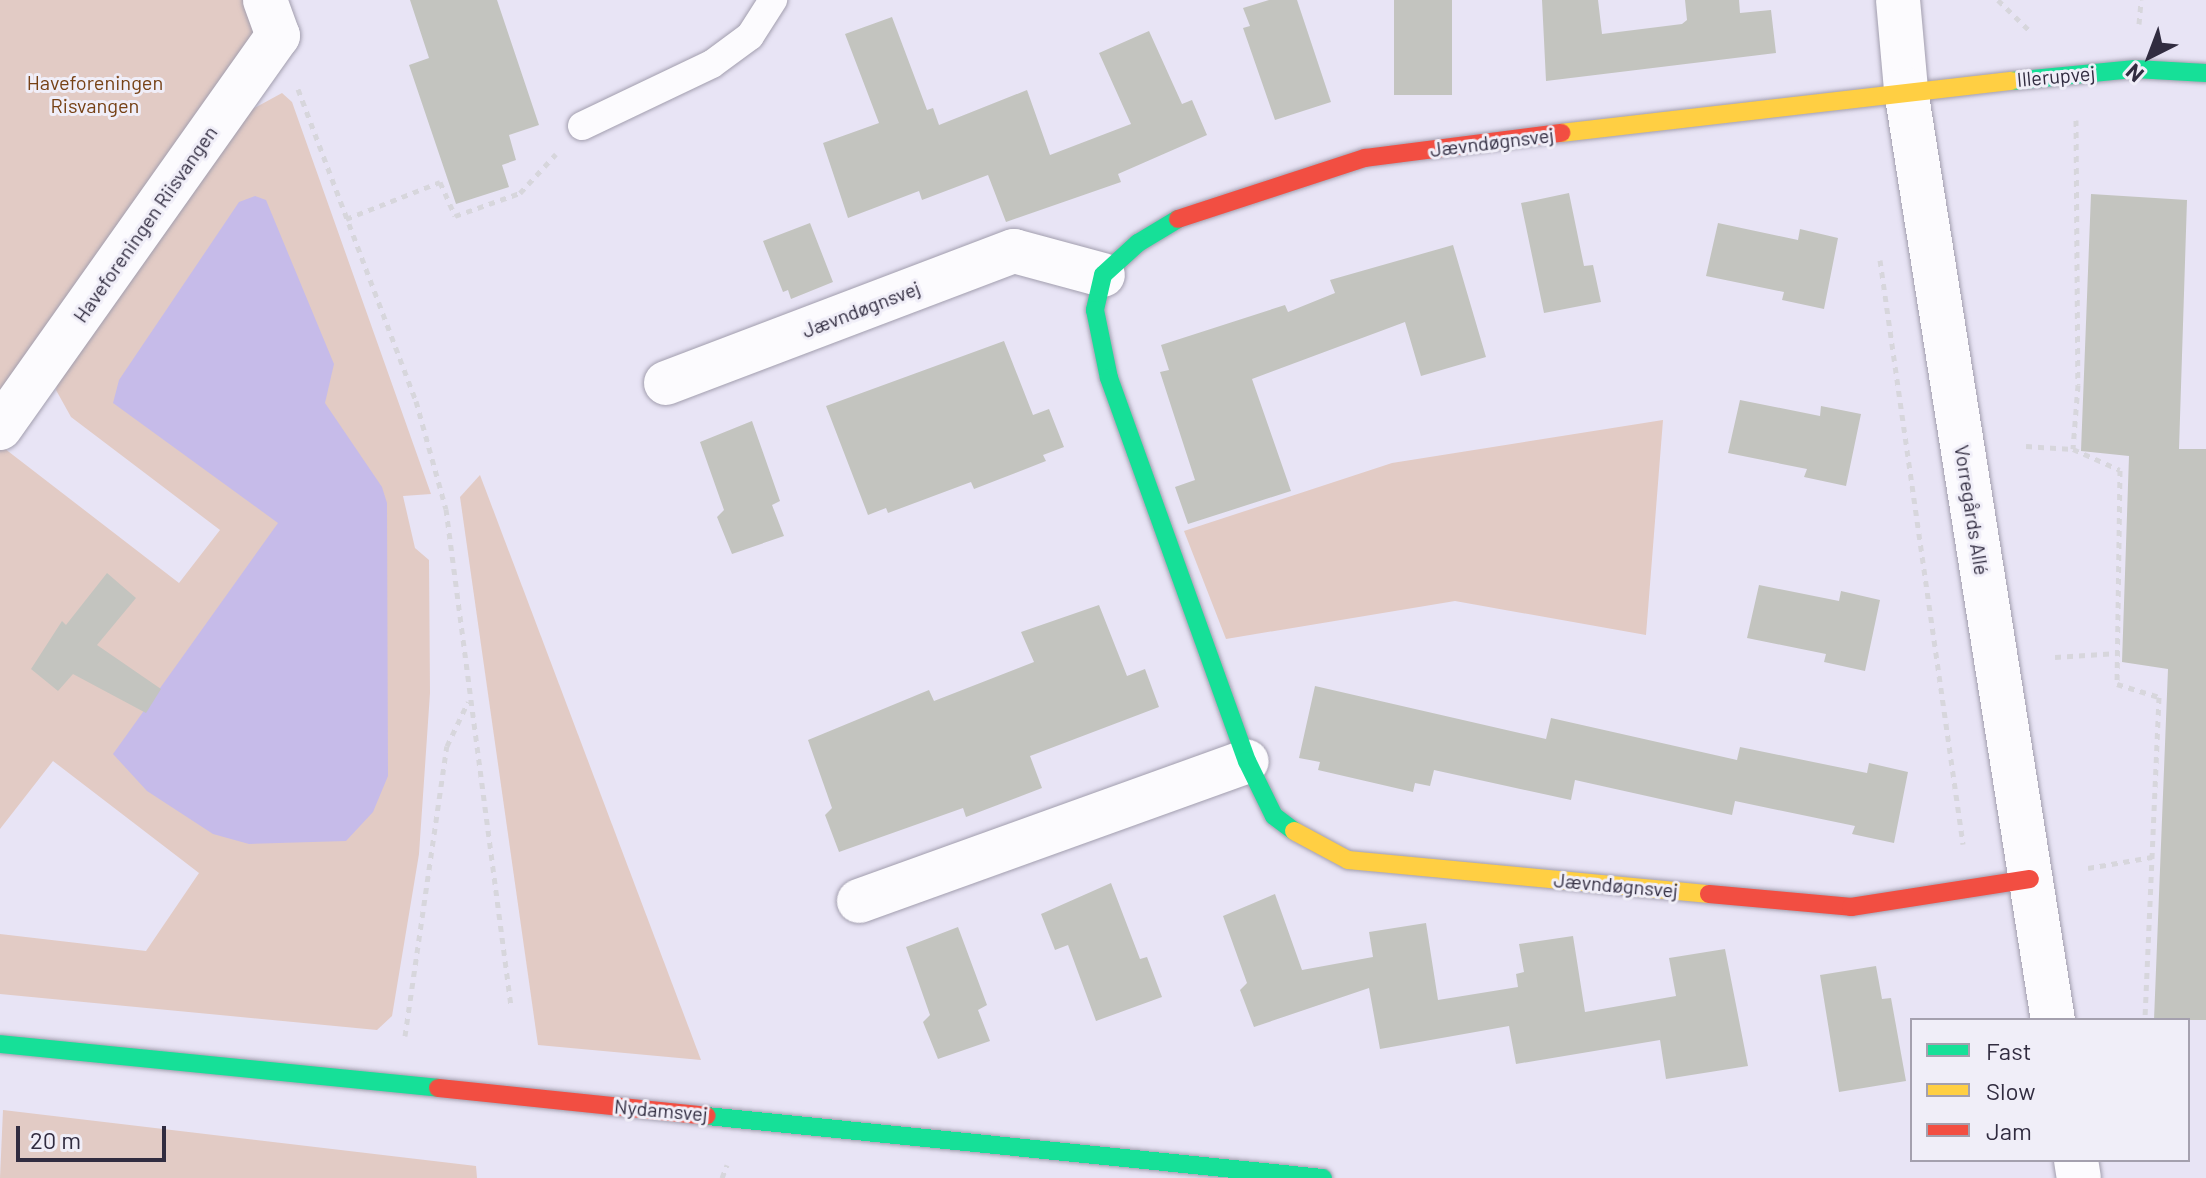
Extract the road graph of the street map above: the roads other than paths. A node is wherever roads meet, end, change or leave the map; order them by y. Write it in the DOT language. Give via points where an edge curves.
graph roads {
  1 [pos="773,0"];
  2 [pos="1898,0"];
  3 [pos="272,18"];
  4 [pos="2206,73"];
  5 [pos="1906,90"];
  6 [pos="582,126"];
  7 [pos="1103,275"];
  8 [pos="666,383"];
  9 [pos="4,414"];
  10 [pos="1247,761"];
  11 [pos="2030,879"];
  12 [pos="859,901"];
  13 [pos="2053,1018"];
  14 [pos="0,1044"];
  15 [pos="1323,1178"];
  1 -- 6 [label="lane" via="750,36 712,64"];
  2 -- 5 [label="street, Vorregårds Allé"];
  3 -- 9 [label="street, Haveforeningen Riisvangen"];
  4 -- 5 [label="street, Illerupvej" via="2135,69"];
  5 -- 7 [label="street, Jævndøgnsvej" via="1365,158 1189,213 1138,243"];
  5 -- 11 [label="street, Vorregårds Allé"];
  7 -- 8 [label="street, Jævndøgnsvej" via="1014,251"];
  7 -- 10 [label="street, Jævndøgnsvej" via="1095,310 1103,361"];
  10 -- 11 [label="street, Jævndøgnsvej" via="1274,816 1306,841 1348,860 1851,907"];
  10 -- 12 [label="street"];
  11 -- 13 [label="street, Vorregårds Allé"];
  14 -- 15 [label="street, Nydamsvej"];
}
